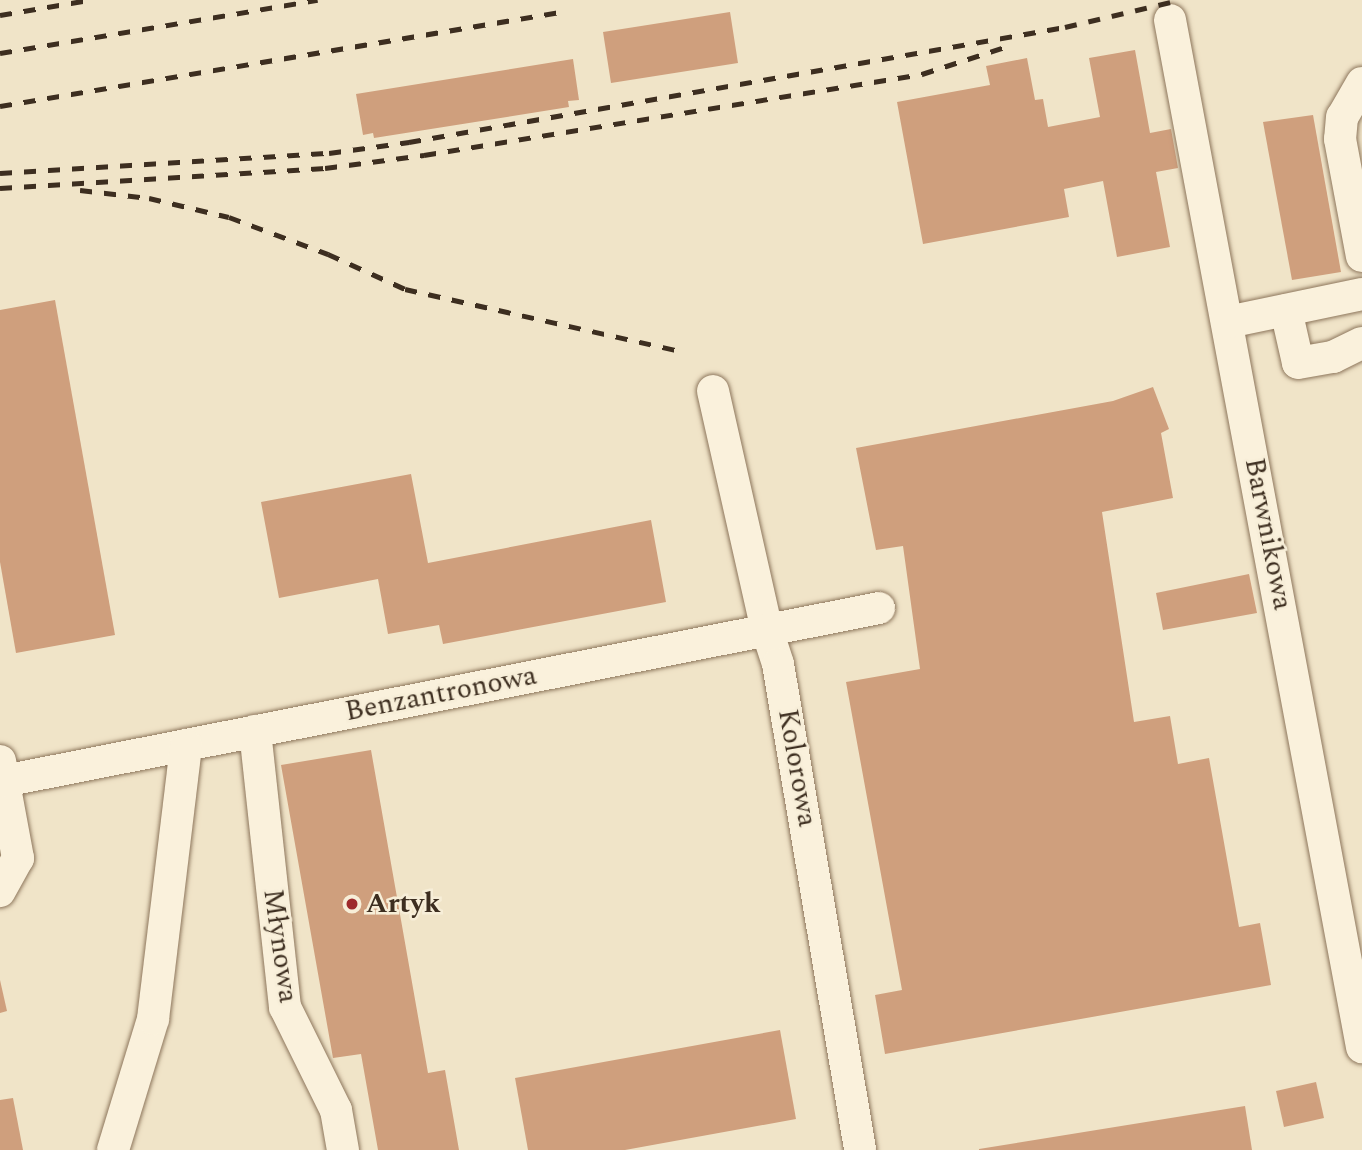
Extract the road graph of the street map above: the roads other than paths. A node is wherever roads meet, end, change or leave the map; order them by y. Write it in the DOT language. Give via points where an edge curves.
graph roads {
  1 [pos="1170,20"];
  2 [pos="1362,82"];
  3 [pos="1362,256"];
  4 [pos="1362,294"];
  5 [pos="1286,310"];
  6 [pos="1228,322"];
  7 [pos="1362,343"];
  8 [pos="713,391"];
  9 [pos="879,608"];
  10 [pos="767,630"];
  11 [pos="255,731"];
  12 [pos="186,745"];
  13 [pos="2,771"];
  14 [pos="0,891"];
  15 [pos="1362,1047"];
  16 [pos="113,1150"];
  17 [pos="343,1150"];
  18 [pos="860,1150"];
  1 -- 6 [label="street, Barwnikowa"];
  2 -- 3 [label="street" via="1342,117 1340,139"];
  4 -- 5 [label="street"];
  5 -- 6 [label="street"];
  5 -- 7 [label="street" via="1298,363 1333,358"];
  6 -- 15 [label="street, Barwnikowa"];
  8 -- 10 [label="street, Kolorowa"];
  9 -- 10 [label="street, Benzantronowa"];
  10 -- 11 [label="street, Benzantronowa"];
  10 -- 18 [label="street, Kolorowa" via="781,677"];
  11 -- 12 [label="street, Benzantronowa"];
  11 -- 17 [label="street, Młynowa" via="285,1007 336,1110"];
  12 -- 13 [label="street, Benzantronowa"];
  12 -- 16 [label="street" via="153,1018"];
  13 -- 14 [label="street" via="18,858"];
}
